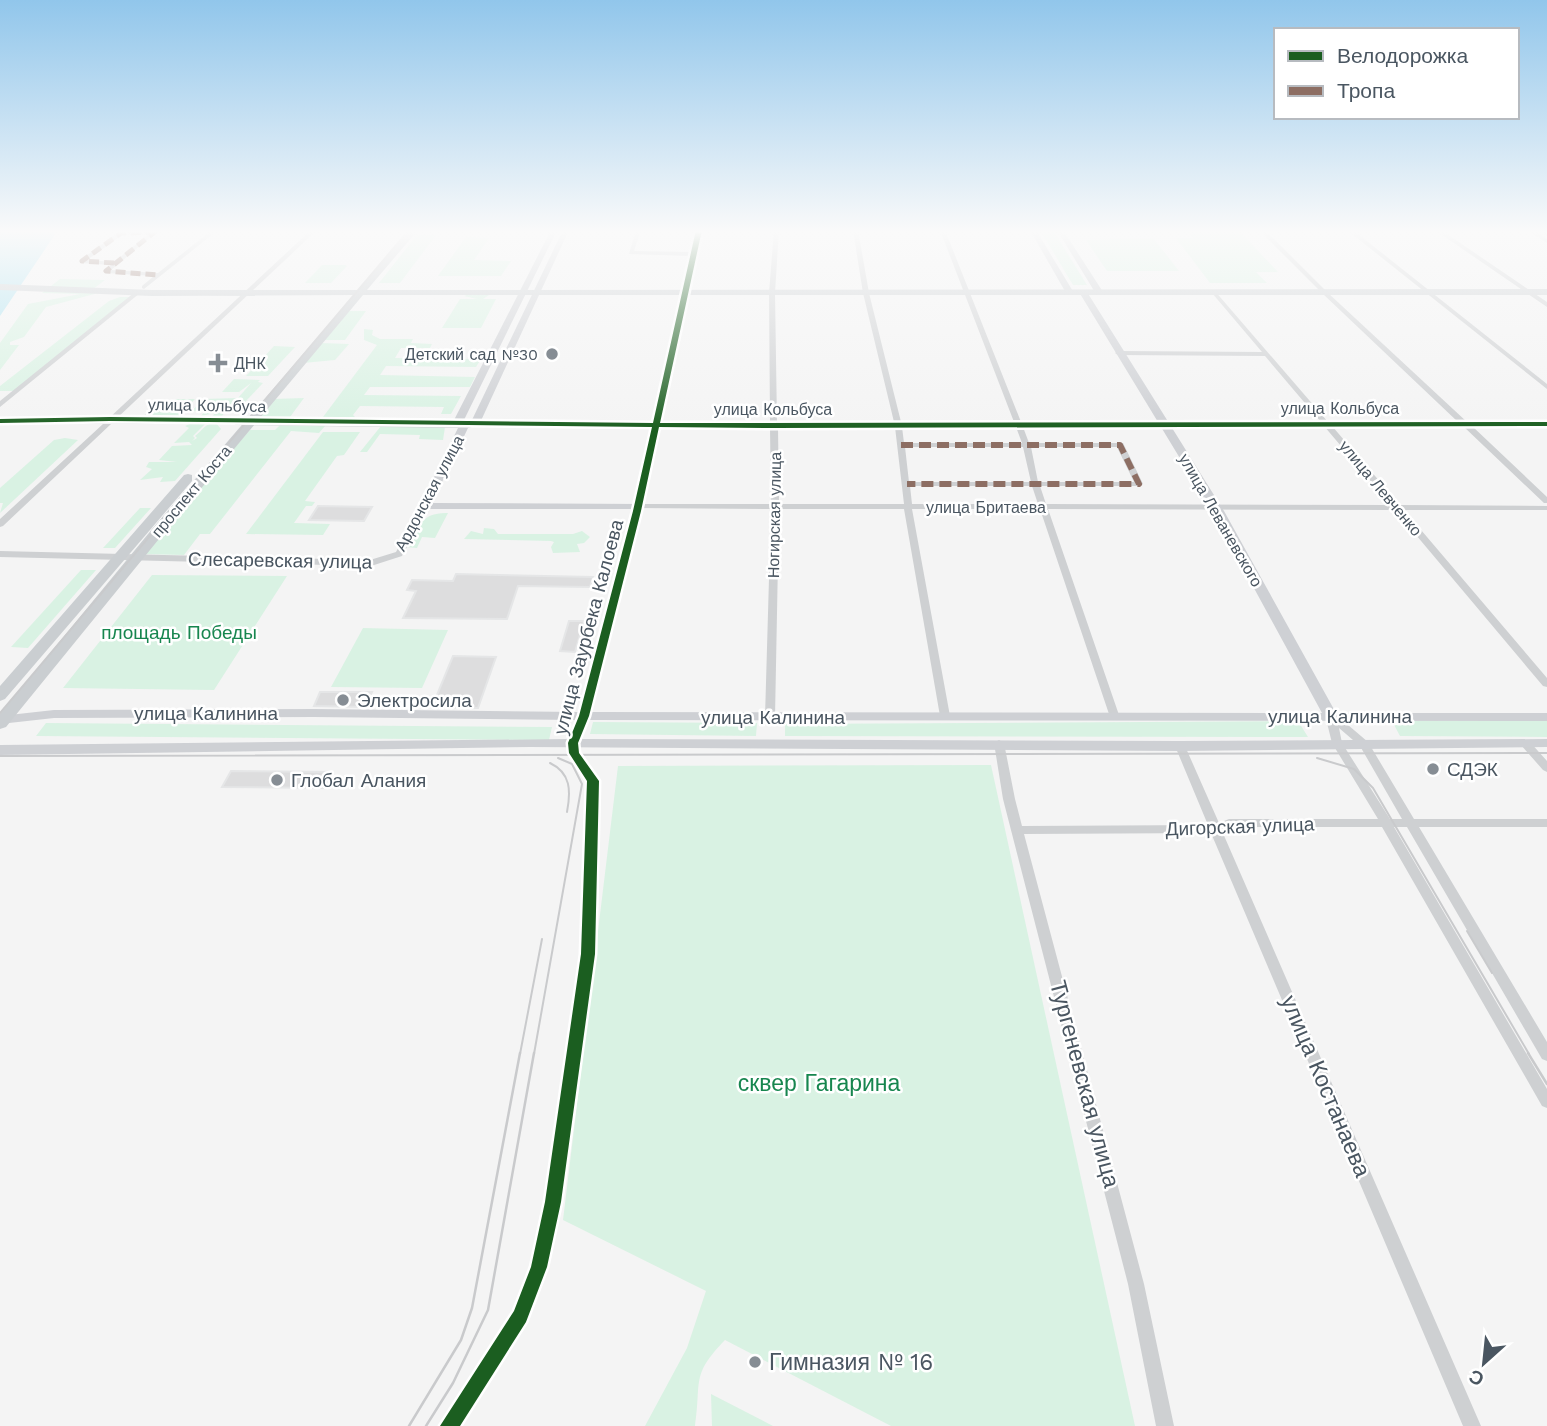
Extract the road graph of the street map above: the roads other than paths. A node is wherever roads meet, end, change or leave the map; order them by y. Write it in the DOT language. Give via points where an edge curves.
graph roads {
  1 [pos="132,297"];
  2 [pos="242,297"];
  3 [pos="350,297"];
  4 [pos="351,297"];
  5 [pos="523,297"];
  6 [pos="535,297"];
  7 [pos="683,297"];
  8 [pos="772,297"];
  9 [pos="867,297"];
  10 [pos="967,297"];
  11 [pos="1086,297"];
  12 [pos="1218,297"];
  13 [pos="1329,297"];
  14 [pos="1434,297"];
  15 [pos="1118,353"];
  16 [pos="1265,354"];
  17 [pos="1547,387"];
  18 [pos="0,405"];
  19 [pos="110,419"];
  20 [pos="0,421"];
  21 [pos="236,422"];
  22 [pos="250,422"];
  23 [pos="1165,423"];
  24 [pos="1466,423"];
  25 [pos="465,424"];
  26 [pos="898,424"];
  27 [pos="1019,424"];
  28 [pos="1328,424"];
  29 [pos="1547,424"];
  30 [pos="654,425"];
  31 [pos="775,426"];
  32 [pos="901,445"];
  33 [pos="1027,446"];
  34 [pos="907,484"];
  35 [pos="1035,484"];
  36 [pos="1547,501"];
  37 [pos="775,505"];
  38 [pos="425,506"];
  39 [pos="638,506"];
  40 [pos="1215,506"];
  41 [pos="1397,506"];
  42 [pos="908,507"];
  43 [pos="1044,507"];
  44 [pos="1547,508"];
  45 [pos="0,524"];
  46 [pos="0,554"];
  47 [pos="118,558"];
  48 [pos="137,558"];
  49 [pos="391,559"];
  50 [pos="1547,684"];
  51 [pos="0,696"];
  52 [pos="1114,715"];
  53 [pos="1330,715"];
  54 [pos="584,716"];
  55 [pos="945,716"];
  56 [pos="770,717"];
  57 [pos="1547,717"];
  58 [pos="2,721"];
  59 [pos="573,743"];
  60 [pos="999,743"];
  61 [pos="1337,743"];
  62 [pos="1525,743"];
  63 [pos="1547,743"];
  64 [pos="1364,744"];
  65 [pos="1180,746"];
  66 [pos="0,750"];
  67 [pos="1547,768"];
  68 [pos="1547,823"];
  69 [pos="1387,824"];
  70 [pos="1410,824"];
  71 [pos="1216,829"];
  72 [pos="1017,830"];
  73 [pos="1547,1055"];
  74 [pos="1547,1102"];
  75 [pos="449,1426"];
  76 [pos="1165,1426"];
  77 [pos="1472,1426"];
  1 -- 18 [label="street"];
  2 -- 19 [label="street"];
  3 -- 21 [label="main road, проспект Коста"];
  4 -- 22 [label="main road, проспект Коста"];
  5 -- 25 [label="street, Ардонская улица"];
  6 -- 25 [label="street, Ардонская улица"];
  7 -- 30 [label="street, улица Заурбека Калоева"];
  8 -- 31 [label="street, Ногирская улица"];
  9 -- 26 [label="street"];
  10 -- 27 [label="street"];
  11 -- 15 [label="street, улица Леваневского"];
  12 -- 16 [label="street, улица Левченко"];
  13 -- 24 [label="street"];
  14 -- 17 [label="street"];
  15 -- 16 [label="street"];
  15 -- 23 [label="street, улица Леваневского"];
  16 -- 28 [label="street, улица Левченко"];
  19 -- 20 [label="street, улица Кольбуса"];
  19 -- 21 [label="street, улица Кольбуса"];
  19 -- 45 [label="street"];
  21 -- 22 [label="street, улица Кольбуса"];
  21 -- 47 [label="main road, проспект Коста"];
  22 -- 25 [label="street, улица Кольбуса"];
  22 -- 48 [label="main road, проспект Коста"];
  23 -- 27 [label="street, улица Кольбуса"];
  23 -- 28 [label="street, улица Кольбуса"];
  23 -- 40 [label="street, улица Леваневского"];
  24 -- 28 [label="street, улица Кольбуса"];
  24 -- 29 [label="street, улица Кольбуса"];
  24 -- 36 [label="street"];
  25 -- 30 [label="street, улица Кольбуса"];
  25 -- 38 [label="street, Ардонская улица"];
  26 -- 27 [label="street, улица Кольбуса"];
  26 -- 31 [label="street, улица Кольбуса"];
  26 -- 32 [label="street"];
  27 -- 33 [label="street"];
  28 -- 41 [label="street, улица Левченко"];
  30 -- 31 [label="street, улица Кольбуса"];
  30 -- 39 [label="street, улица Заурбека Калоева"];
  31 -- 37 [label="street, Ногирская улица"];
  32 -- 33 [label="street"];
  32 -- 34 [label="street"];
  33 -- 35 [label="street"];
  33 -- 35 [label="street" via="1119,445 1139,484"];
  34 -- 35 [label="street"];
  34 -- 42 [label="street"];
  35 -- 43 [label="street"];
  37 -- 39 [label="street, улица Бритаева"];
  37 -- 42 [label="street, улица Бритаева"];
  37 -- 56 [label="street, Ногирская улица"];
  38 -- 39 [label="street, улица Бритаева"];
  38 -- 49 [label="street, Ардонская улица" via="404,547"];
  39 -- 54 [label="street, улица Заурбека Калоева"];
  40 -- 41 [label="street, улица Бритаева"];
  40 -- 43 [label="street, улица Бритаева"];
  40 -- 53 [label="street, улица Леваневского"];
  41 -- 44 [label="street, улица Бритаева"];
  41 -- 50 [label="street, улица Левченко"];
  42 -- 43 [label="street, улица Бритаева"];
  42 -- 55 [label="street"];
  43 -- 52 [label="street"];
  46 -- 47 [label="street, Слесаревская улица"];
  47 -- 48 [label="street, Слесаревская улица"];
  47 -- 51 [label="main road, проспект Коста"];
  48 -- 49 [label="street, Слесаревская улица" via="371,563"];
  48 -- 58 [label="main road, проспект Коста"];
  52 -- 53 [label="street, улица Калинина"];
  52 -- 55 [label="street, улица Калинина"];
  53 -- 57 [label="street, улица Калинина"];
  53 -- 61 [label="street, улица Леваневского"];
  53 -- 64 [label="street, улица Леваневского"];
  54 -- 56 [label="street, улица Калинина"];
  54 -- 58 [label="street, улица Калинина" via="314,713"];
  54 -- 59 [label="street, улица Заурбека Калоева"];
  55 -- 56 [label="street, улица Калинина"];
  59 -- 60 [label="street, улица Калинина"];
  59 -- 66 [label="street, улица Калинина"];
  59 -- 75 [label="street, улица Заурбека Калоева" via="574,753 593,780 588,954 553,1202 539,1268 520,1316"];
  60 -- 65 [label="street, улица Калинина"];
  60 -- 72 [label="street, Тургеневская улица"];
  61 -- 64 [label="street, улица Калинина"];
  61 -- 65 [label="street, улица Калинина"];
  61 -- 69 [label="street, улица Леваневского"];
  62 -- 63 [label="street, улица Калинина"];
  62 -- 64 [label="street, улица Калинина"];
  62 -- 67 [label="street"];
  64 -- 70 [label="street, улица Леваневского"];
  65 -- 71 [label="street, улица Костанаева"];
  68 -- 70 [label="street, Дигорская улица"];
  69 -- 70 [label="street, Дигорская улица"];
  69 -- 71 [label="street, Дигорская улица" via="1229,822"];
  69 -- 74 [label="street, улица Леваневского"];
  70 -- 73 [label="street, улица Леваневского"];
  71 -- 72 [label="street, Дигорская улица"];
  71 -- 77 [label="street, улица Костанаева"];
  72 -- 76 [label="street, Тургеневская улица" via="1136,1284"];
}
